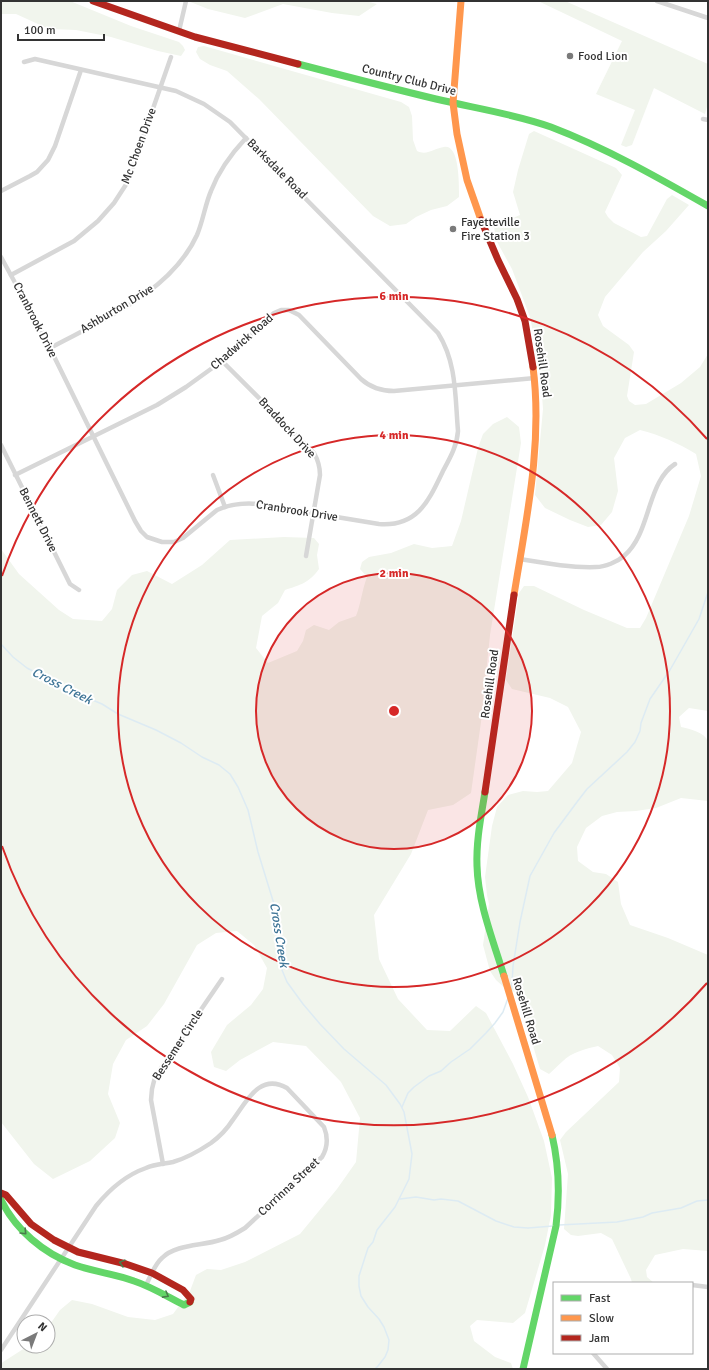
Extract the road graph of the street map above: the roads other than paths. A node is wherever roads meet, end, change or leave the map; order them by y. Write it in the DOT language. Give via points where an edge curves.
graph roads {
  1 [pos="93,1"];
  2 [pos="186,1"];
  3 [pos="461,1"];
  4 [pos="657,1"];
  5 [pos="708,18"];
  6 [pos="179,31"];
  7 [pos="171,57"];
  8 [pos="24,62"];
  9 [pos="82,70"];
  10 [pos="160,87"];
  11 [pos="453,103"];
  12 [pos="246,138"];
  13 [pos="1,191"];
  14 [pos="708,206"];
  15 [pos="1,258"];
  16 [pos="11,275"];
  17 [pos="50,348"];
  18 [pos="222,362"];
  19 [pos="535,378"];
  20 [pos="454,386"];
  21 [pos="93,437"];
  22 [pos="1,445"];
  23 [pos="675,464"];
  24 [pos="213,474"];
  25 [pos="15,475"];
  26 [pos="225,507"];
  27 [pos="313,513"];
  28 [pos="306,556"];
  29 [pos="520,559"];
  30 [pos="79,590"];
  31 [pos="222,979"];
  32 [pos="163,1164"];
  33 [pos="1,1192"];
  34 [pos="1,1200"];
  35 [pos="68,1248"];
  36 [pos="61,1258"];
  37 [pos="152,1273"];
  38 [pos="146,1285"];
  39 [pos="693,1285"];
  40 [pos="708,1287"];
  41 [pos="1,1350"];
  42 [pos="594,1354"];
  43 [pos="523,1369"];
  44 [pos="607,1369"];
  1 -- 6 [label="main road, Country Club Drive"];
  2 -- 6 [label="street"];
  3 -- 11 [label="main road, Rosehill Road"];
  4 -- 5 [label="street"];
  6 -- 11 [label="main road, Country Club Drive"];
  7 -- 10 [label="street, Mc Choen Drive"];
  8 -- 9 [label="street, Barksdale Road" via="35,59"];
  9 -- 10 [label="street, Barksdale Road"];
  9 -- 13 [label="street" via="48,160 37,172"];
  10 -- 12 [label="street, Barksdale Road" via="176,91 204,104 230,122"];
  10 -- 16 [label="street, Mc Choen Drive" via="126,184 114,203 98,221 74,241"];
  11 -- 14 [label="main road, Country Club Drive" via="515,117 569,134 649,172"];
  11 -- 19 [label="main road, Rosehill Road" via="467,180 480,217 525,321"];
  12 -- 17 [label="street, Ashburton Drive" via="220,172 197,234 185,255 167,277 114,314"];
  12 -- 20 [label="street, Barksdale Road" via="433,327 448,351"];
  15 -- 16 [label="street, Cranbrook Drive"];
  16 -- 17 [label="street, Cranbrook Drive"];
  17 -- 21 [label="street, Cranbrook Drive"];
  18 -- 20 [label="street, Chadwick Road" via="274,313 289,310 299,315 371,386 394,391"];
  18 -- 21 [label="street, Chadwick Road" via="157,405"];
  18 -- 27 [label="street, Braddock Drive" via="316,456 320,471"];
  19 -- 20 [label="street, Chadwick Road"];
  19 -- 29 [label="main road, Rosehill Road" via="535,449"];
  20 -- 27 [label="street, Cranbrook Drive" via="457,442 425,506 405,520 390,525"];
  21 -- 25 [label="street, Chadwick Road"];
  21 -- 26 [label="street, Cranbrook Drive" via="135,521 147,537 162,542 178,541 211,514"];
  22 -- 25 [label="street, Bennett Drive"];
  23 -- 29 [label="street" via="657,486 638,537 624,556 597,567"];
  24 -- 26 [label="street"];
  25 -- 30 [label="street, Bennett Drive" via="70,584"];
  26 -- 27 [label="street, Cranbrook Drive" via="257,503"];
  27 -- 28 [label="street, Braddock Drive"];
  29 -- 43 [label="main road, Rosehill Road" via="477,844 477,860 481,900 552,1136 560,1179 556,1226"];
  31 -- 32 [label="street, Bessemer Circle" via="154,1081 151,1100"];
  32 -- 35 [label="street, Corrinna Street" via="153,1165 135,1173 112,1188 96,1206"];
  32 -- 37 [label="street, Corrinna Street" via="185,1158 212,1142 229,1126 255,1091 269,1084 280,1085 291,1091 321,1123 327,1138 327,1146 322,1157 245,1228 220,1240 174,1251 160,1260"];
  33 -- 35 [label="main road" via="31,1224"];
  34 -- 36 [label="main road, one-way" via="8,1213 28,1237"];
  35 -- 36 [label="street, Corrinna Street"];
  37 -- 35 [label="main road, one-way"];
  36 -- 38 [label="main road" via="75,1265"];
  36 -- 41 [label="street, Corrinna Street"];
  37 -- 38 [label="street, Corrinna Street"];
  38 -- 37 [label="main road, one-way" via="184,1305 189,1304 191,1299 183,1290"];
  39 -- 40 [label="street"];
  42 -- 44 [label="street"];
}
